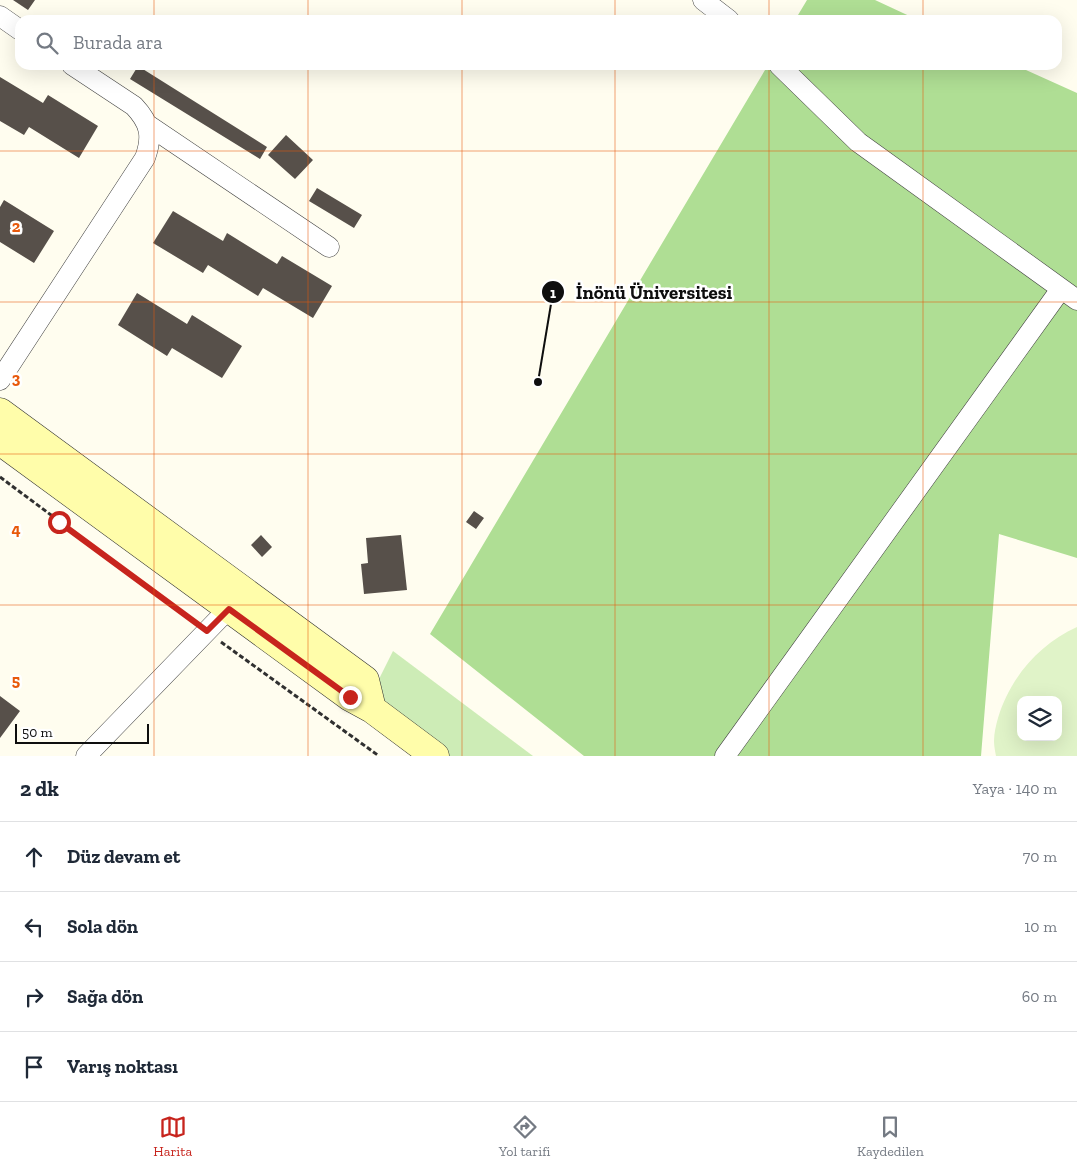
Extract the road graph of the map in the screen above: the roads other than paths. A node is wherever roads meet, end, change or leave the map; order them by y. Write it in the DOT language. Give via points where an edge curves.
graph roads {
  1 [pos="703,0"];
  2 [pos="722,15"];
  3 [pos="0,16"];
  4 [pos="15,26"];
  5 [pos="80,70"];
  6 [pos="784,70"];
  7 [pos="148,124"];
  8 [pos="168,137"];
  9 [pos="149,147"];
  10 [pos="328,247"];
  11 [pos="1069,295"];
  12 [pos="0,380"];
  13 [pos="0,412"];
  14 [pos="0,441"];
  15 [pos="237,600"];
  16 [pos="86,756"];
  17 [pos="435,756"];
  18 [pos="726,756"];
  1 -- 2 [label="street"];
  3 -- 4 [label="street"];
  5 -- 7 [label="street" via="134,106"];
  6 -- 11 [label="street" via="858,142"];
  7 -- 8 [label="street"];
  7 -- 9 [label="street"];
  8 -- 9 [label="street"];
  8 -- 10 [label="street"];
  9 -- 12 [label="street" via="145,158"];
  11 -- 18 [label="street"];
  13 -- 15 [label="main road"];
  14 -- 15 [label="main road"];
  15 -- 16 [label="street"];
  15 -- 17 [label="main road" via="350,697 372,709"];
}
